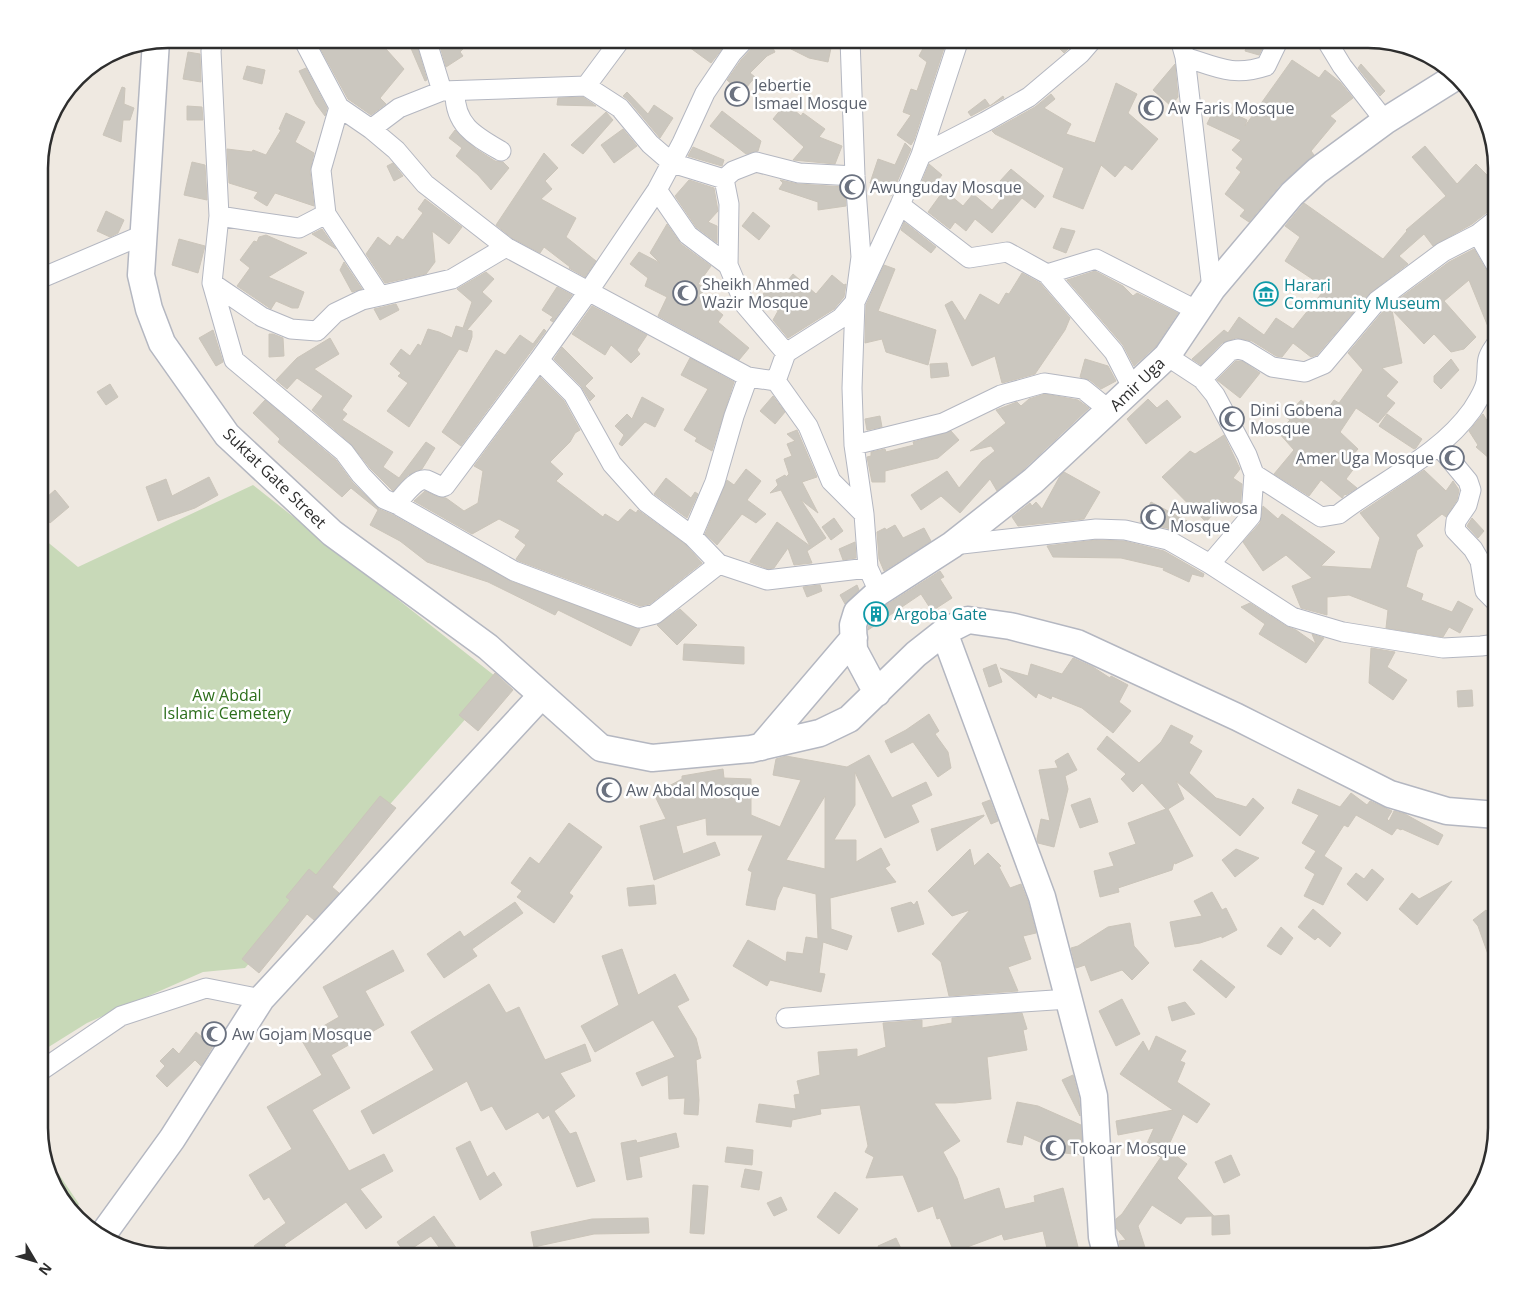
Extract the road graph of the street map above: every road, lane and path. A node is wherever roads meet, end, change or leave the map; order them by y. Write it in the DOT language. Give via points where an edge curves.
graph roads {
  1 [pos="850,47"];
  2 [pos="957,47"];
  3 [pos="1086,47"];
  4 [pos="1182,47"];
  5 [pos="1275,47"];
  6 [pos="1331,47"];
  7 [pos="212,48"];
  8 [pos="308,48"];
  9 [pos="430,48"];
  10 [pos="615,48"];
  11 [pos="737,48"];
  12 [pos="156,49"];
  13 [pos="1185,57"];
  14 [pos="1451,80"];
  15 [pos="586,86"];
  16 [pos="448,91"];
  17 [pos="339,107"];
  18 [pos="1385,121"];
  19 [pos="370,130"];
  20 [pos="501,151"];
  21 [pos="921,155"];
  22 [pos="672,163"];
  23 [pos="856,176"];
  24 [pos="724,179"];
  25 [pos="657,190"];
  26 [pos="900,205"];
  27 [pos="326,214"];
  28 [pos="219,216"];
  29 [pos="1488,226"];
  30 [pos="145,234"];
  31 [pos="1478,234"];
  32 [pos="506,247"];
  33 [pos="1488,251"];
  34 [pos="728,265"];
  35 [pos="1047,274"];
  36 [pos="48,275"];
  37 [pos="212,283"];
  38 [pos="1212,289"];
  39 [pos="588,292"];
  40 [pos="380,296"];
  41 [pos="854,302"];
  42 [pos="1196,310"];
  43 [pos="786,353"];
  44 [pos="1167,356"];
  45 [pos="1488,356"];
  46 [pos="539,360"];
  47 [pos="748,377"];
  48 [pos="1202,379"];
  49 [pos="776,380"];
  50 [pos="1132,387"];
  51 [pos="1109,410"];
  52 [pos="854,445"];
  53 [pos="1439,446"];
  54 [pos="1254,474"];
  55 [pos="396,504"];
  56 [pos="864,514"];
  57 [pos="692,536"];
  58 [pos="952,545"];
  59 [pos="719,564"];
  60 [pos="1210,564"];
  61 [pos="868,568"];
  62 [pos="879,592"];
  63 [pos="1488,594"];
  64 [pos="944,632"];
  65 [pos="854,638"];
  66 [pos="1488,645"];
  67 [pos="877,693"];
  68 [pos="541,696"];
  69 [pos="761,747"];
  70 [pos="1488,815"];
  71 [pos="1069,999"];
  72 [pos="261,1000"];
  73 [pos="786,1018"];
  74 [pos="48,1066"];
  75 [pos="106,1231"];
  76 [pos="1105,1248"];
  1 -- 23 [label="street"];
  2 -- 21 [label="street"];
  3 -- 21 [label="street" via="1029,97"];
  4 -- 13 [label="street"];
  5 -- 13 [label="street" via="1266,66 1250,71 1231,72"];
  6 -- 18 [label="street"];
  7 -- 28 [label="street"];
  8 -- 17 [label="street"];
  9 -- 16 [label="street"];
  10 -- 15 [label="street"];
  11 -- 22 [label="street" via="705,93"];
  12 -- 30 [label="street, Suktat Gate Street"];
  13 -- 38 [label="street"];
  14 -- 18 [label="street, Amir Uga"];
  15 -- 16 [label="street"];
  15 -- 22 [label="street" via="620,108 650,144"];
  16 -- 19 [label="street" via="399,108"];
  16 -- 20 [label="street" via="467,129"];
  17 -- 19 [label="street"];
  17 -- 27 [label="street" via="321,170"];
  18 -- 38 [label="street, Amir Uga" via="1298,188"];
  19 -- 32 [label="street" via="396,150 425,184"];
  21 -- 26 [label="street"];
  22 -- 24 [label="street"];
  22 -- 25 [label="street"];
  23 -- 24 [label="street" via="799,173 756,162 732,171"];
  23 -- 41 [label="street" via="861,257"];
  24 -- 34 [label="street" via="729,204"];
  25 -- 34 [label="street" via="688,235"];
  25 -- 39 [label="street"];
  26 -- 35 [label="street" via="969,258 1007,252"];
  26 -- 41 [label="street"];
  27 -- 28 [label="street" via="299,228"];
  27 -- 40 [label="street"];
  28 -- 37 [label="street"];
  29 -- 31 [label="street"];
  30 -- 36 [label="street"];
  30 -- 68 [label="street, Suktat Gate Street" via="141,276 149,310 162,343 227,435 332,533 488,647"];
  31 -- 33 [label="street"];
  31 -- 48 [label="street" via="1443,252 1377,301 1324,364 1305,372 1272,367 1238,348 1230,351"];
  32 -- 39 [label="street"];
  32 -- 40 [label="street" via="452,279"];
  34 -- 43 [label="street" via="744,305"];
  35 -- 42 [label="street" via="1096,259"];
  35 -- 50 [label="street" via="1114,352"];
  37 -- 40 [label="street" via="262,317 291,329 317,331 335,313 362,300"];
  37 -- 55 [label="street" via="234,360 344,452 384,499"];
  38 -- 42 [label="street, Amir Uga"];
  39 -- 46 [label="street"];
  39 -- 47 [label="street"];
  41 -- 43 [label="street" via="841,318"];
  41 -- 52 [label="street"];
  42 -- 44 [label="street, Amir Uga"];
  43 -- 49 [label="street"];
  44 -- 48 [label="street"];
  44 -- 50 [label="street, Amir Uga"];
  45 -- 53 [label="street" via="1486,384 1481,395"];
  46 -- 55 [label="street" via="445,486 422,480"];
  46 -- 57 [label="street" via="573,394 612,464 646,502"];
  47 -- 49 [label="street"];
  47 -- 57 [label="street" via="715,482"];
  48 -- 54 [label="street" via="1215,394"];
  49 -- 56 [label="street" via="808,426 832,480"];
  50 -- 51 [label="street, Amir Uga"];
  51 -- 52 [label="street" via="1083,389 1044,384 1001,395 942,423"];
  51 -- 58 [label="street, Amir Uga" via="1033,481"];
  52 -- 56 [label="street"];
  53 -- 54 [label="street" via="1339,514 1321,517"];
  53 -- 63 [label="street" via="1468,481 1471,490 1455,530 1480,561"];
  54 -- 60 [label="street" via="1251,516"];
  55 -- 59 [label="street" via="514,571 638,618 655,614"];
  56 -- 61 [label="street"];
  57 -- 59 [label="street"];
  58 -- 60 [label="street" via="1096,529 1125,530 1168,540"];
  58 -- 62 [label="street, Amir Uga"];
  59 -- 61 [label="street" via="767,580"];
  60 -- 66 [label="street" via="1292,617 1343,632 1443,648"];
  61 -- 62 [label="street"];
  62 -- 65 [label="street, Amir Uga" via="856,612"];
  64 -- 67 [label="street, Suktat Gate Street" via="916,654"];
  64 -- 70 [label="street, Suktat Gate Street" via="968,620 1010,626 1078,643 1390,794 1447,811"];
  64 -- 71 [label="street" via="1042,898"];
  65 -- 67 [label="street, Amir Uga" via="854,650"];
  65 -- 69 [label="street"];
  67 -- 69 [label="street, Suktat Gate Street" via="849,719 820,733"];
  68 -- 69 [label="street, Suktat Gate Street" via="601,748 652,758"];
  68 -- 72 [label="street"];
  71 -- 73 [label="street"];
  71 -- 76 [label="street" via="1094,1096"];
  72 -- 74 [label="street" via="206,988 121,1016"];
  72 -- 75 [label="street" via="172,1139"];
}
